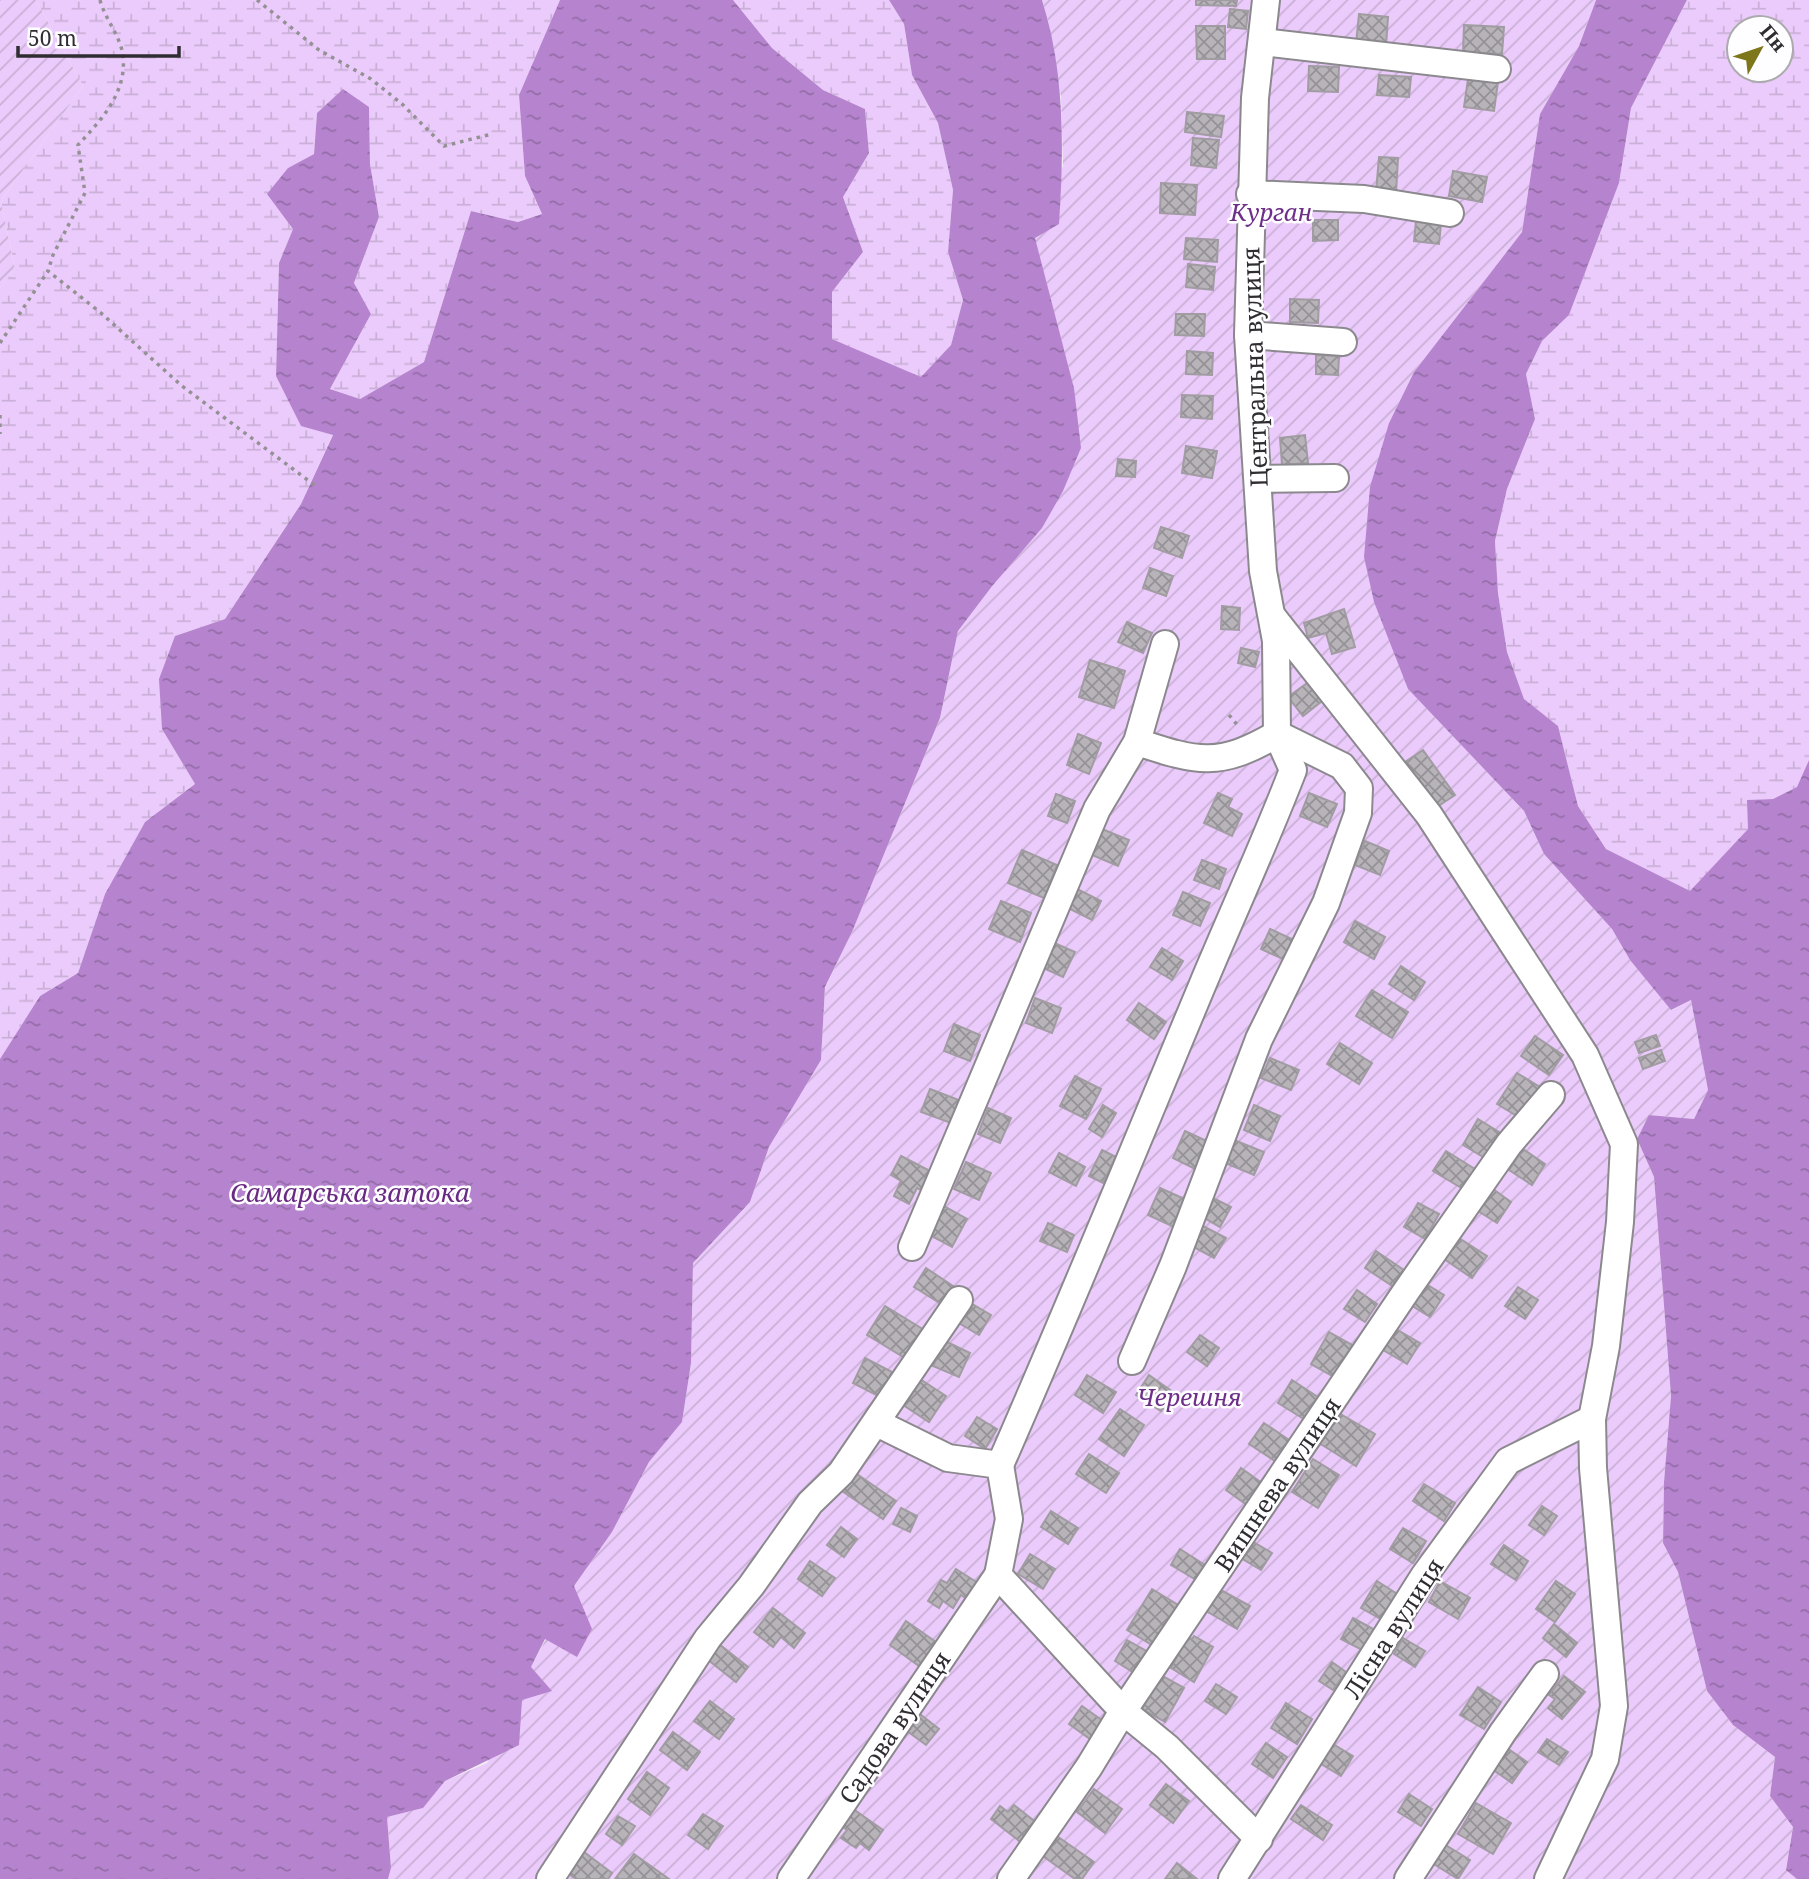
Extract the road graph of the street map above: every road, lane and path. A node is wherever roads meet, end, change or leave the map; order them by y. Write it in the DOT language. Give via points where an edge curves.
graph roads {
  1 [pos="100,0"];
  2 [pos="257,0"];
  3 [pos="1266,0"];
  4 [pos="1262,42"];
  5 [pos="1497,69"];
  6 [pos="492,134"];
  7 [pos="1250,194"];
  8 [pos="1450,214"];
  9 [pos="48,271"];
  10 [pos="1248,335"];
  11 [pos="1343,342"];
  12 [pos="0,343"];
  13 [pos="0,415"];
  14 [pos="0,434"];
  15 [pos="1335,478"];
  16 [pos="1258,479"];
  17 [pos="317,487"];
  18 [pos="1271,615"];
  19 [pos="1165,644"];
  20 [pos="1277,734"];
  21 [pos="1137,742"];
  22 [pos="1551,1095"];
  23 [pos="912,1247"];
  24 [pos="959,1300"];
  25 [pos="1132,1362"];
  26 [pos="1592,1419"];
  27 [pos="877,1423"];
  28 [pos="1000,1465"];
  29 [pos="998,1575"];
  30 [pos="1545,1674"];
  31 [pos="1123,1711"];
  32 [pos="1259,1839"];
  33 [pos="551,1879"];
  34 [pos="792,1879"];
  35 [pos="1011,1879"];
  36 [pos="1232,1879"];
  37 [pos="1408,1879"];
  38 [pos="1548,1879"];
  1 -- 9 [label="path" via="123,54 119,93 78,145 86,193"];
  2 -- 6 [label="path" via="319,50 371,79 444,146"];
  3 -- 4 [label="street, Центральна вулиця"];
  4 -- 5 [label="street"];
  4 -- 7 [label="street, Центральна вулиця"];
  7 -- 8 [label="street" via="1364,199"];
  7 -- 10 [label="street, Центральна вулиця"];
  9 -- 12 [label="path"];
  9 -- 17 [label="path" via="181,386"];
  10 -- 11 [label="street"];
  10 -- 16 [label="street, Центральна вулиця"];
  13 -- 14 [label="path"];
  15 -- 16 [label="street"];
  16 -- 18 [label="street, Центральна вулиця"];
  18 -- 20 [label="street, Центральна вулиця" via="1276,641"];
  18 -- 26 [label="street" via="1436,826 1585,1055 1624,1144 1606,1346"];
  19 -- 21 [label="street"];
  20 -- 21 [label="street" via="1220,759 1191,759"];
  20 -- 25 [label="street" via="1342,766 1359,788 1358,813 1326,903 1259,1039"];
  20 -- 28 [label="street" via="1293,770"];
  21 -- 23 [label="street" via="1097,809"];
  22 -- 31 [label="street, Вишнева вулиця" via="1509,1144 1407,1290"];
  24 -- 27 [label="street"];
  26 -- 32 [label="street, Лісна вулиця" via="1508,1461 1424,1576"];
  26 -- 38 [label="street" via="1614,1706 1605,1759"];
  27 -- 28 [label="street" via="948,1458"];
  27 -- 33 [label="street" via="708,1638"];
  28 -- 29 [label="street" via="1009,1519"];
  29 -- 31 [label="street"];
  29 -- 34 [label="street, Садова вулиця"];
  30 -- 37 [label="street"];
  31 -- 32 [label="street" via="1167,1747"];
  31 -- 35 [label="street, Вишнева вулиця"];
  32 -- 36 [label="street, Лісна вулиця"];
}
